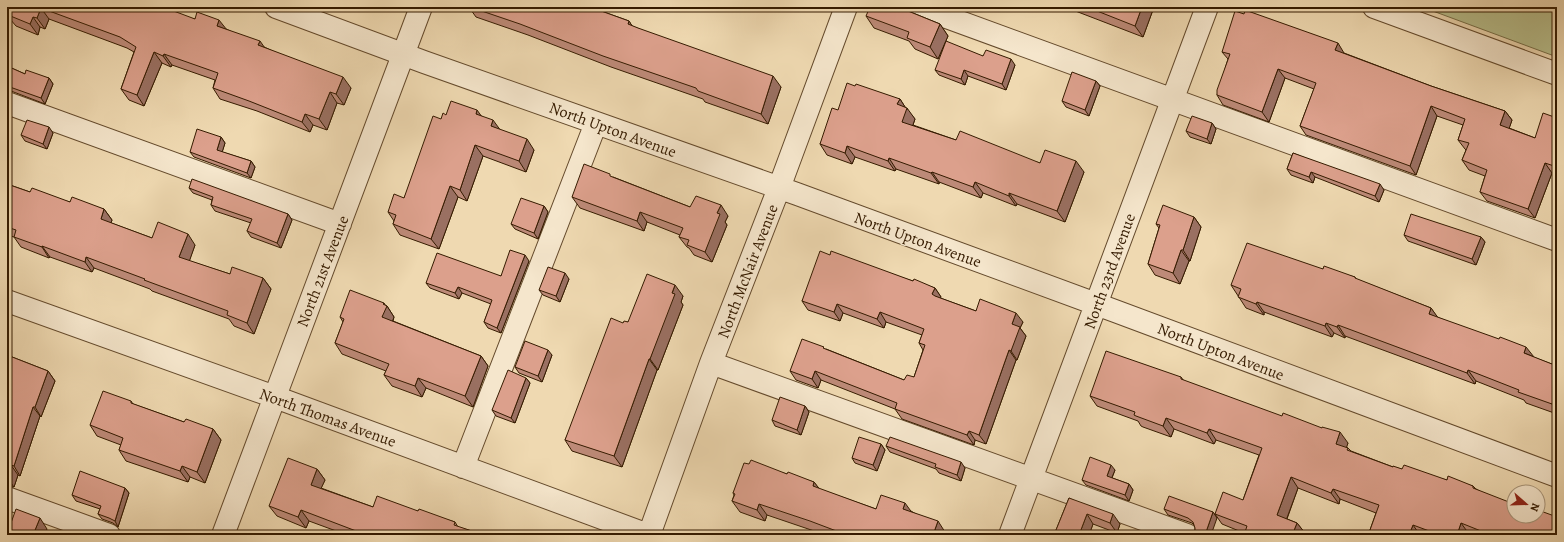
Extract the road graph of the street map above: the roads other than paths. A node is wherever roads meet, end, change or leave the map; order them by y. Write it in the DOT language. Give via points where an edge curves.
graph roads {
  1 [pos="276,7"];
  2 [pos="421,7"];
  3 [pos="846,7"];
  4 [pos="919,7"];
  5 [pos="1207,7"];
  6 [pos="1374,7"];
  7 [pos="403,54"];
  8 [pos="1557,74"];
  9 [pos="1173,99"];
  10 [pos="7,103"];
  11 [pos="596,124"];
  12 [pos="779,188"];
  13 [pos="340,224"];
  14 [pos="1557,240"];
  15 [pos="7,301"];
  16 [pos="1097,304"];
  17 [pos="711,363"];
  18 [pos="275,397"];
  19 [pos="462,468"];
  20 [pos="1557,476"];
  21 [pos="1032,478"];
  22 [pos="7,498"];
  23 [pos="109,535"];
  24 [pos="223,535"];
  25 [pos="649,535"];
  26 [pos="1010,535"];
  27 [pos="1187,535"];
  1 -- 7 [label="street, North Upton Avenue"];
  2 -- 7 [label="street, North 21st Avenue"];
  3 -- 12 [label="street, North McNair Avenue"];
  4 -- 9 [label="street"];
  5 -- 9 [label="street, North 23rd Avenue"];
  6 -- 8 [label="street"];
  7 -- 11 [label="street, North Upton Avenue"];
  7 -- 13 [label="street, North 21st Avenue"];
  9 -- 14 [label="street"];
  9 -- 16 [label="street, North 23rd Avenue"];
  10 -- 13 [label="street"];
  11 -- 12 [label="street, North Upton Avenue"];
  11 -- 19 [label="street"];
  12 -- 16 [label="street, North Upton Avenue"];
  12 -- 17 [label="street, North McNair Avenue"];
  13 -- 18 [label="street, North 21st Avenue"];
  15 -- 18 [label="street, North Thomas Avenue"];
  16 -- 20 [label="street, North Upton Avenue"];
  16 -- 21 [label="street, North 23rd Avenue"];
  17 -- 21 [label="street"];
  17 -- 25 [label="street, North McNair Avenue"];
  18 -- 19 [label="street, North Thomas Avenue"];
  18 -- 24 [label="street, North 21st Avenue"];
  19 -- 25 [label="street, North Thomas Avenue"];
  21 -- 26 [label="street, North 23rd Avenue"];
  21 -- 27 [label="street"];
  22 -- 23 [label="street"];
}
